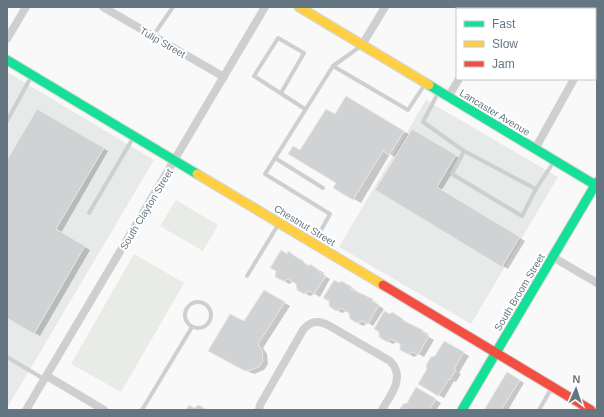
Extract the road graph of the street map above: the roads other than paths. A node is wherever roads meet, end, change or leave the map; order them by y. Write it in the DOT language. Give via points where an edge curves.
graph roads {
  1 [pos="26,7"];
  2 [pos="103,7"];
  3 [pos="173,7"];
  4 [pos="266,7"];
  5 [pos="299,7"];
  6 [pos="385,7"];
  7 [pos="153,36"];
  8 [pos="7,39"];
  9 [pos="362,45"];
  10 [pos="7,60"];
  11 [pos="333,66"];
  12 [pos="32,75"];
  13 [pos="224,77"];
  14 [pos="458,80"];
  15 [pos="573,80"];
  16 [pos="425,83"];
  17 [pos="439,91"];
  18 [pos="281,93"];
  19 [pos="448,97"];
  20 [pos="305,109"];
  21 [pos="7,121"];
  22 [pos="134,136"];
  23 [pos="535,149"];
  24 [pos="464,151"];
  25 [pos="275,158"];
  26 [pos="175,160"];
  27 [pos="555,161"];
  28 [pos="596,184"];
  29 [pos="323,188"];
  30 [pos="536,189"];
  31 [pos="89,213"];
  32 [pos="279,223"];
  33 [pos="314,244"];
  34 [pos="553,257"];
  35 [pos="247,276"];
  36 [pos="597,283"];
  37 [pos="192,327"];
  38 [pos="496,353"];
  39 [pos="7,357"];
  40 [pos="46,377"];
  41 [pos="553,387"];
  42 [pos="26,410"];
  43 [pos="104,410"];
  44 [pos="142,410"];
  45 [pos="260,410"];
  46 [pos="382,410"];
  47 [pos="462,410"];
  48 [pos="539,410"];
  49 [pos="591,410"];
  1 -- 8 [label="street"];
  2 -- 7 [label="street, Tulip Street"];
  3 -- 7 [label="lane"];
  4 -- 13 [label="street, South Clayton Street"];
  5 -- 9 [label="street, Lancaster Avenue"];
  6 -- 9 [label="street"];
  7 -- 13 [label="street, Tulip Street"];
  9 -- 11 [label="lane"];
  9 -- 16 [label="street, Lancaster Avenue"];
  10 -- 12 [label="street, Chestnut Street"];
  11 -- 16 [label="lane" via="408,110"];
  11 -- 20 [label="lane"];
  12 -- 21 [label="lane"];
  12 -- 22 [label="street, Chestnut Street"];
  13 -- 26 [label="street, South Clayton Street"];
  14 -- 19 [label="street"];
  15 -- 23 [label="street"];
  16 -- 17 [label="street, Lancaster Avenue"];
  17 -- 19 [label="street, Lancaster Avenue"];
  17 -- 24 [label="lane" via="423,122"];
  18 -- 18 [label="lane" via="254,76 278,38 304,53"];
  18 -- 20 [label="lane"];
  19 -- 23 [label="street, Lancaster Avenue"];
  20 -- 25 [label="lane"];
  22 -- 26 [label="street, Chestnut Street"];
  22 -- 31 [label="lane"];
  23 -- 27 [label="street, Lancaster Avenue"];
  24 -- 30 [label="lane"];
  24 -- 30 [label="lane" via="452,174 522,216"];
  25 -- 29 [label="lane"];
  25 -- 33 [label="lane" via="266,174 330,214"];
  26 -- 32 [label="street, Chestnut Street"];
  26 -- 40 [label="street, South Clayton Street"];
  27 -- 28 [label="street, Lancaster Avenue"];
  27 -- 30 [label="lane"];
  28 -- 34 [label="street, South Broom Street"];
  32 -- 33 [label="street, Chestnut Street"];
  32 -- 35 [label="lane"];
  33 -- 38 [label="street, Chestnut Street"];
  34 -- 36 [label="street"];
  34 -- 38 [label="street, South Broom Street"];
  37 -- 37 [label="lane" via="184,319 185,309 192,303 203,303 210,309 211,318 200,329"];
  37 -- 44 [label="lane"];
  38 -- 41 [label="street, Chestnut Street"];
  38 -- 47 [label="street, South Broom Street"];
  39 -- 40 [label="lane"];
  40 -- 42 [label="street, South Clayton Street"];
  40 -- 43 [label="street"];
  41 -- 48 [label="lane"];
  41 -- 49 [label="street, Chestnut Street"];
  45 -- 46 [label="street" via="260,405 303,330 309,323 318,321 393,364 398,381"];
}
